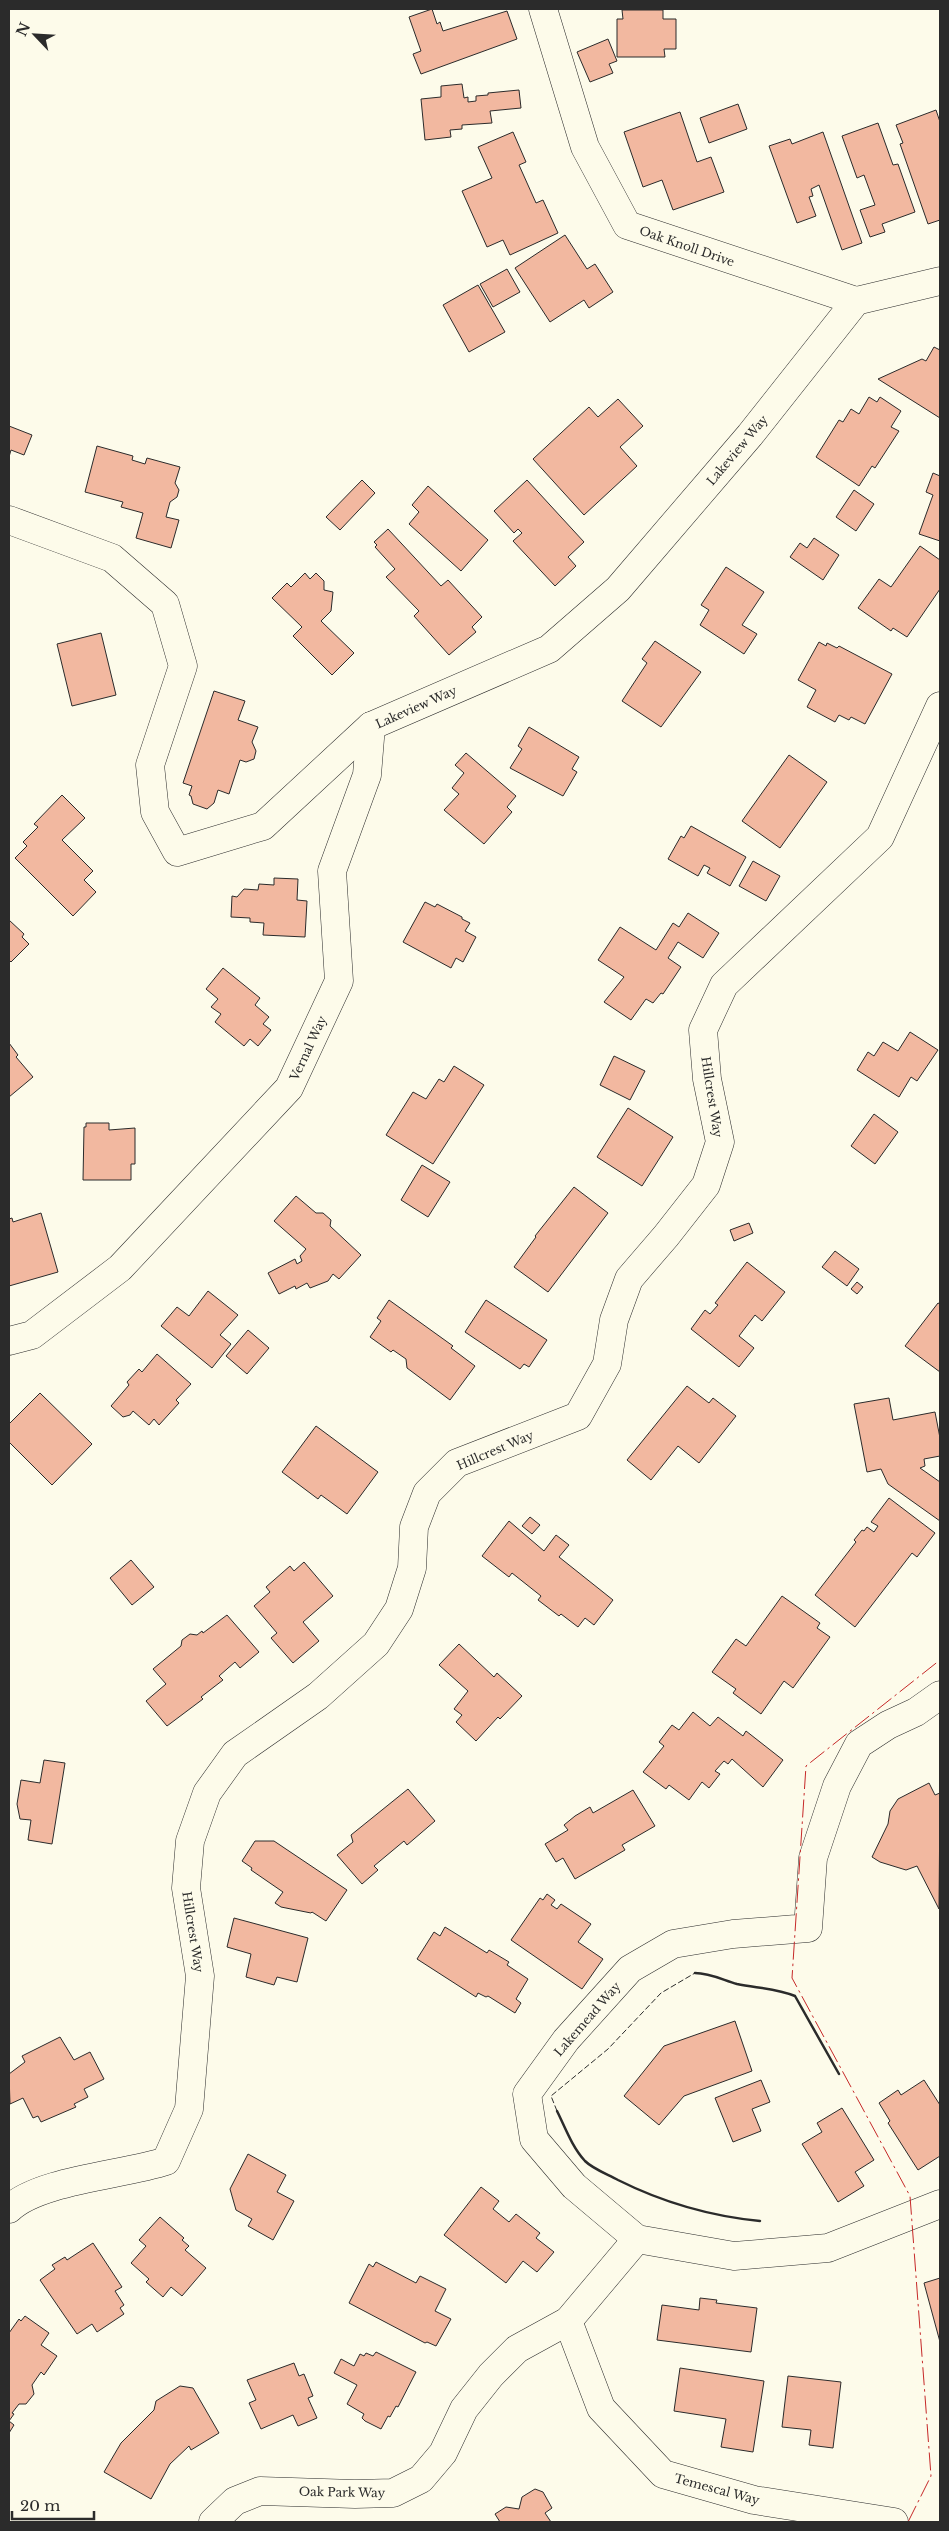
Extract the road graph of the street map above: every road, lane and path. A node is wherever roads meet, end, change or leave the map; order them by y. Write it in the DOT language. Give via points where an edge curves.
graph roads {
  1 [pos="543,9"];
  2 [pos="940,281"];
  3 [pos="856,301"];
  4 [pos="9,520"];
  5 [pos="940,706"];
  6 [pos="371,726"];
  7 [pos="9,1341"];
  8 [pos="940,1695"];
  9 [pos="940,2204"];
  10 [pos="9,2209"];
  11 [pos="637,2239"];
  12 [pos="568,2321"];
  13 [pos="213,2522"];
  14 [pos="894,2522"];
  1 -- 3 [label="street, Oak Knoll Drive" via="585,147 627,225"];
  2 -- 3 [label="street"];
  3 -- 6 [label="street, Lakeview Way" via="750,435 618,590 549,649"];
  4 -- 6 [label="street, Lakeview Way" via="112,558 165,604 183,666 150,765 155,812 177,852 263,826"];
  5 -- 10 [label="street, Hillcrest Way" via="880,837 724,985 703,1030 707,1079 720,1142 706,1185 629,1279 614,1320 607,1364 578,1416 457,1463 427,1493 414,1527 412,1568 399,1609 376,1644 318,1696 235,1754 207,1793 190,1841 186,1888 200,1976 189,2109 166,2161 139,2170 60,2186 19,2199"];
  6 -- 7 [label="street, Vernal Way" via="367,775 332,872 339,981 290,1088 120,1268 32,1335"];
  8 -- 11 [label="street, Lakemead Way" via="859,1744 837,1786 813,1858 808,1928 733,1934 673,1944 630,1970 566,2040 527,2094 534,2139 574,2186"];
  9 -- 11 [label="street" via="828,2248 734,2256"];
  11 -- 12 [label="street, Oak Park Way"];
  12 -- 13 [label="street, Oak Park Way" via="517,2349 491,2376 464,2409 443,2453 421,2479 393,2493 260,2491 235,2500"];
  12 -- 14 [label="street, Temescal Way" via="601,2408 663,2474 754,2500"];
}
